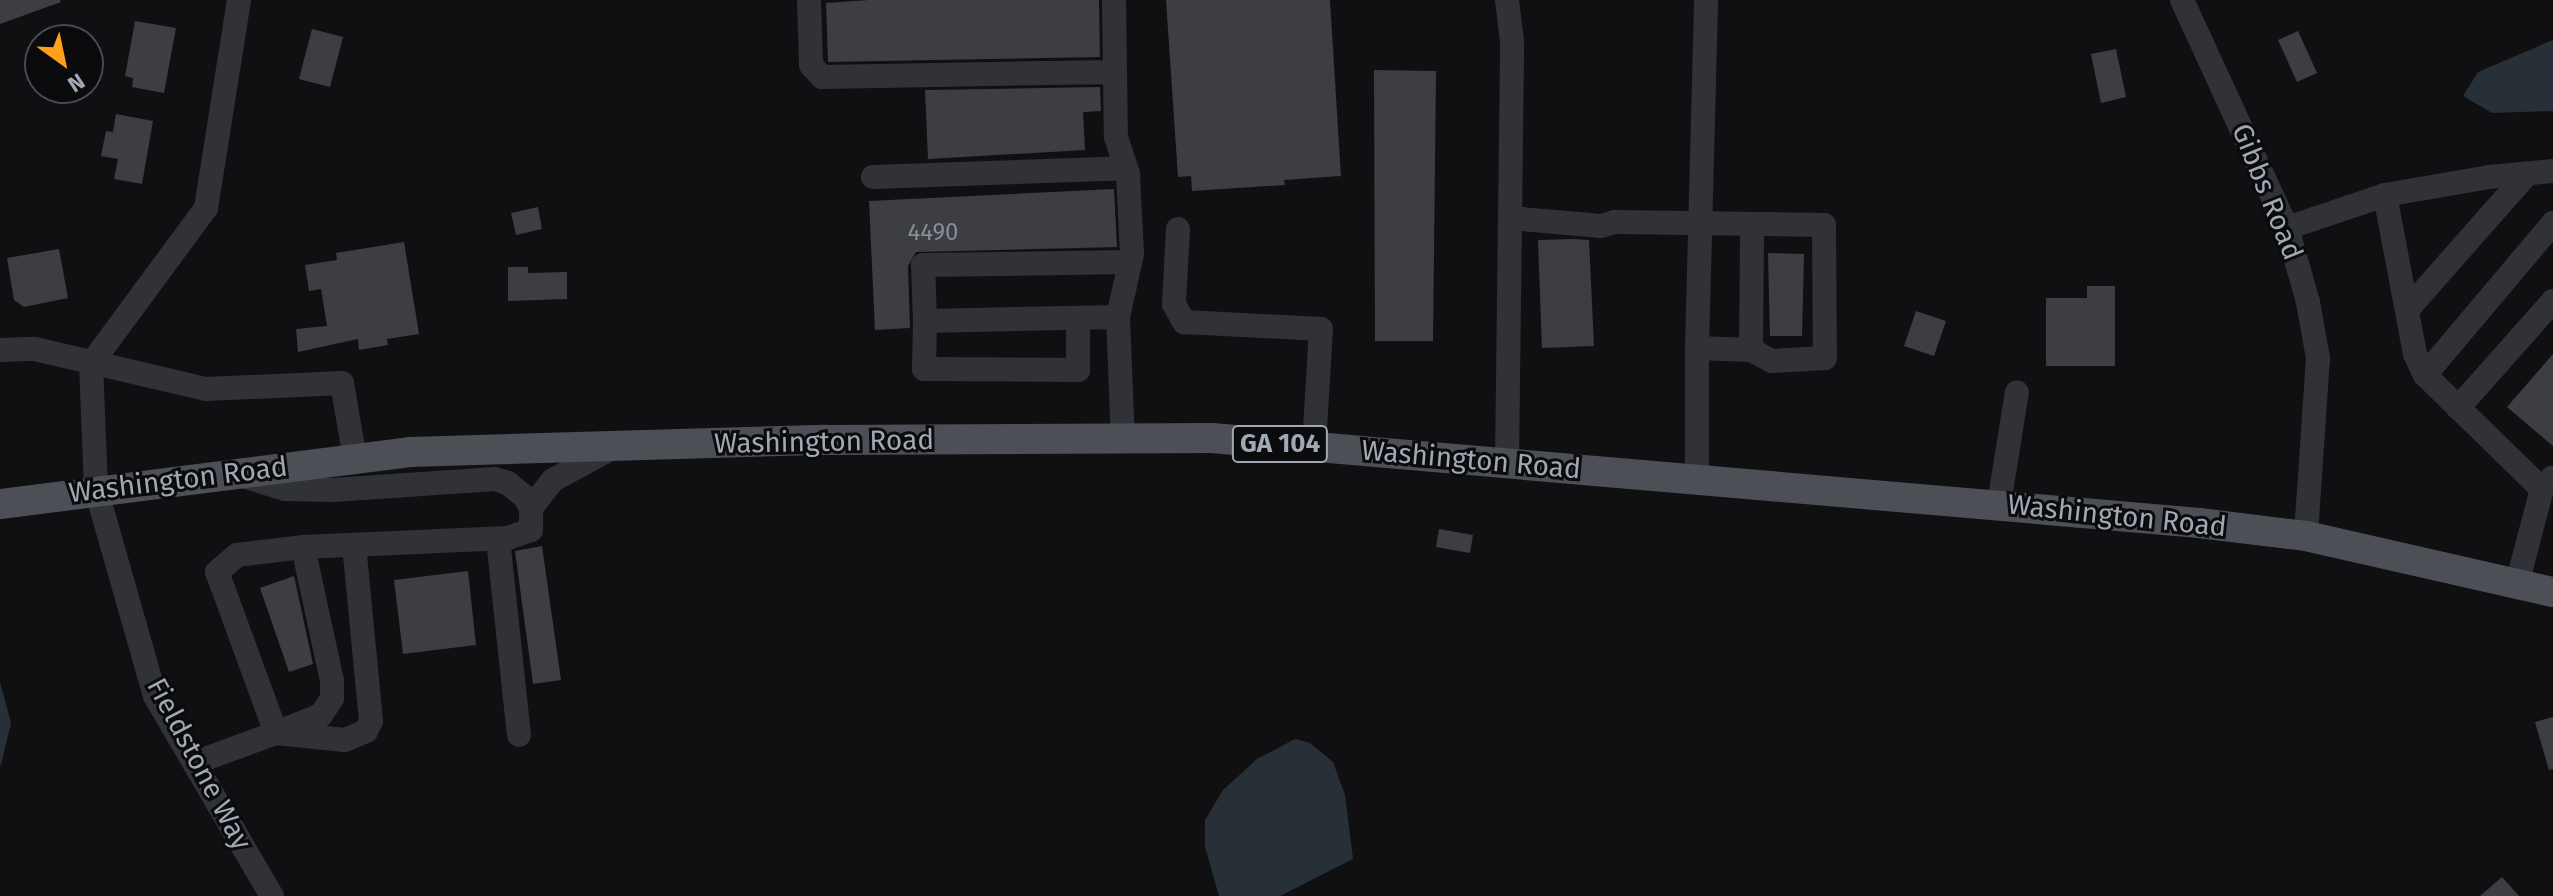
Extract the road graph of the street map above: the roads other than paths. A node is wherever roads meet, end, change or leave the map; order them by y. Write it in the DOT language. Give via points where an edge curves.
graph roads {
  1 [pos="239,0"];
  2 [pos="809,0"];
  3 [pos="1114,0"];
  4 [pos="1507,0"];
  5 [pos="1706,0"];
  6 [pos="2182,0"];
  7 [pos="1115,72"];
  8 [pos="1126,168"];
  9 [pos="2553,171"];
  10 [pos="2527,174"];
  11 [pos="873,177"];
  12 [pos="2385,195"];
  13 [pos="1510,218"];
  14 [pos="2553,223"];
  15 [pos="1699,224"];
  16 [pos="1752,224"];
  17 [pos="2287,228"];
  18 [pos="1178,229"];
  19 [pos="1130,262"];
  20 [pos="2553,301"];
  21 [pos="2407,310"];
  22 [pos="1118,317"];
  23 [pos="1078,319"];
  24 [pos="925,321"];
  25 [pos="1697,348"];
  26 [pos="0,350"];
  27 [pos="1751,350"];
  28 [pos="91,364"];
  29 [pos="2425,375"];
  30 [pos="2017,392"];
  31 [pos="2458,408"];
  32 [pos="1123,439"];
  33 [pos="616,446"];
  34 [pos="1314,447"];
  35 [pos="355,459"];
  36 [pos="1507,463"];
  37 [pos="234,473"];
  38 [pos="1697,479"];
  39 [pos="2548,483"];
  40 [pos="96,489"];
  41 [pos="0,504"];
  42 [pos="1999,504"];
  43 [pos="531,508"];
  44 [pos="2306,536"];
  45 [pos="498,539"];
  46 [pos="354,546"];
  47 [pos="303,547"];
  48 [pos="2517,584"];
  49 [pos="2553,592"];
  50 [pos="332,698"];
  51 [pos="276,733"];
  52 [pos="519,735"];
  53 [pos="337,739"];
  54 [pos="194,763"];
  55 [pos="272,896"];
  1 -- 28 [label="street" via="206,208"];
  2 -- 7 [label="street" via="811,65 822,77"];
  3 -- 7 [label="street"];
  4 -- 13 [label="street" via="1512,41"];
  5 -- 15 [label="street"];
  6 -- 17 [label="street, Gibbs Road"];
  7 -- 8 [label="street" via="1116,137"];
  8 -- 11 [label="street"];
  8 -- 19 [label="street"];
  9 -- 10 [label="street"];
  10 -- 12 [label="street"];
  10 -- 21 [label="street"];
  12 -- 17 [label="street"];
  12 -- 21 [label="street"];
  13 -- 15 [label="street" via="1601,226"];
  13 -- 36 [label="street"];
  14 -- 29 [label="street"];
  15 -- 16 [label="street"];
  15 -- 25 [label="street"];
  16 -- 27 [label="street"];
  16 -- 27 [label="street" via="1824,225 1825,358 1772,361"];
  17 -- 44 [label="street, Gibbs Road" via="2318,358"];
  18 -- 34 [label="street" via="1174,304 1184,322 1321,329"];
  19 -- 22 [label="street"];
  19 -- 24 [label="street" via="923,265"];
  20 -- 31 [label="street"];
  21 -- 29 [label="street" via="2415,354"];
  22 -- 23 [label="street"];
  22 -- 32 [label="street"];
  23 -- 24 [label="street"];
  23 -- 24 [label="street" via="1078,370 924,369"];
  25 -- 27 [label="street"];
  25 -- 38 [label="street"];
  26 -- 28 [label="street" via="35,349"];
  28 -- 35 [label="street" via="206,389 342,383"];
  28 -- 40 [label="street, Fieldstone Way"];
  29 -- 31 [label="street"];
  30 -- 42 [label="street"];
  31 -- 39 [label="street"];
  32 -- 33 [label="main road, Washington Road / GA 104"];
  32 -- 34 [label="main road, Washington Road / GA 104" via="1212,438"];
  33 -- 35 [label="main road, Washington Road / GA 104" via="410,452"];
  33 -- 43 [label="street" via="553,480"];
  34 -- 36 [label="main road, Washington Road / GA 104"];
  35 -- 37 [label="main road, Washington Road / GA 104"];
  36 -- 38 [label="main road, Washington Road / GA 104"];
  37 -- 40 [label="main road, Washington Road / GA 104"];
  37 -- 43 [label="street" via="285,489 495,479 508,483"];
  38 -- 42 [label="main road, Washington Road / GA 104"];
  39 -- 48 [label="street"];
  40 -- 41 [label="main road, Washington Road / GA 104"];
  40 -- 54 [label="street, Fieldstone Way" via="155,696"];
  42 -- 44 [label="main road, Washington Road / GA 104"];
  43 -- 45 [label="street" via="531,530"];
  44 -- 48 [label="main road, Washington Road / GA 104"];
  45 -- 46 [label="street"];
  45 -- 52 [label="street"];
  46 -- 47 [label="street"];
  46 -- 53 [label="street" via="371,721 354,738"];
  47 -- 50 [label="street"];
  47 -- 51 [label="street" via="237,555 217,572"];
  48 -- 49 [label="main road, Washington Road / GA 104"];
  50 -- 51 [label="street" via="321,715"];
  50 -- 53 [label="street"];
  51 -- 53 [label="street"];
  51 -- 54 [label="street"];
  54 -- 55 [label="street, Fieldstone Way"];
}
